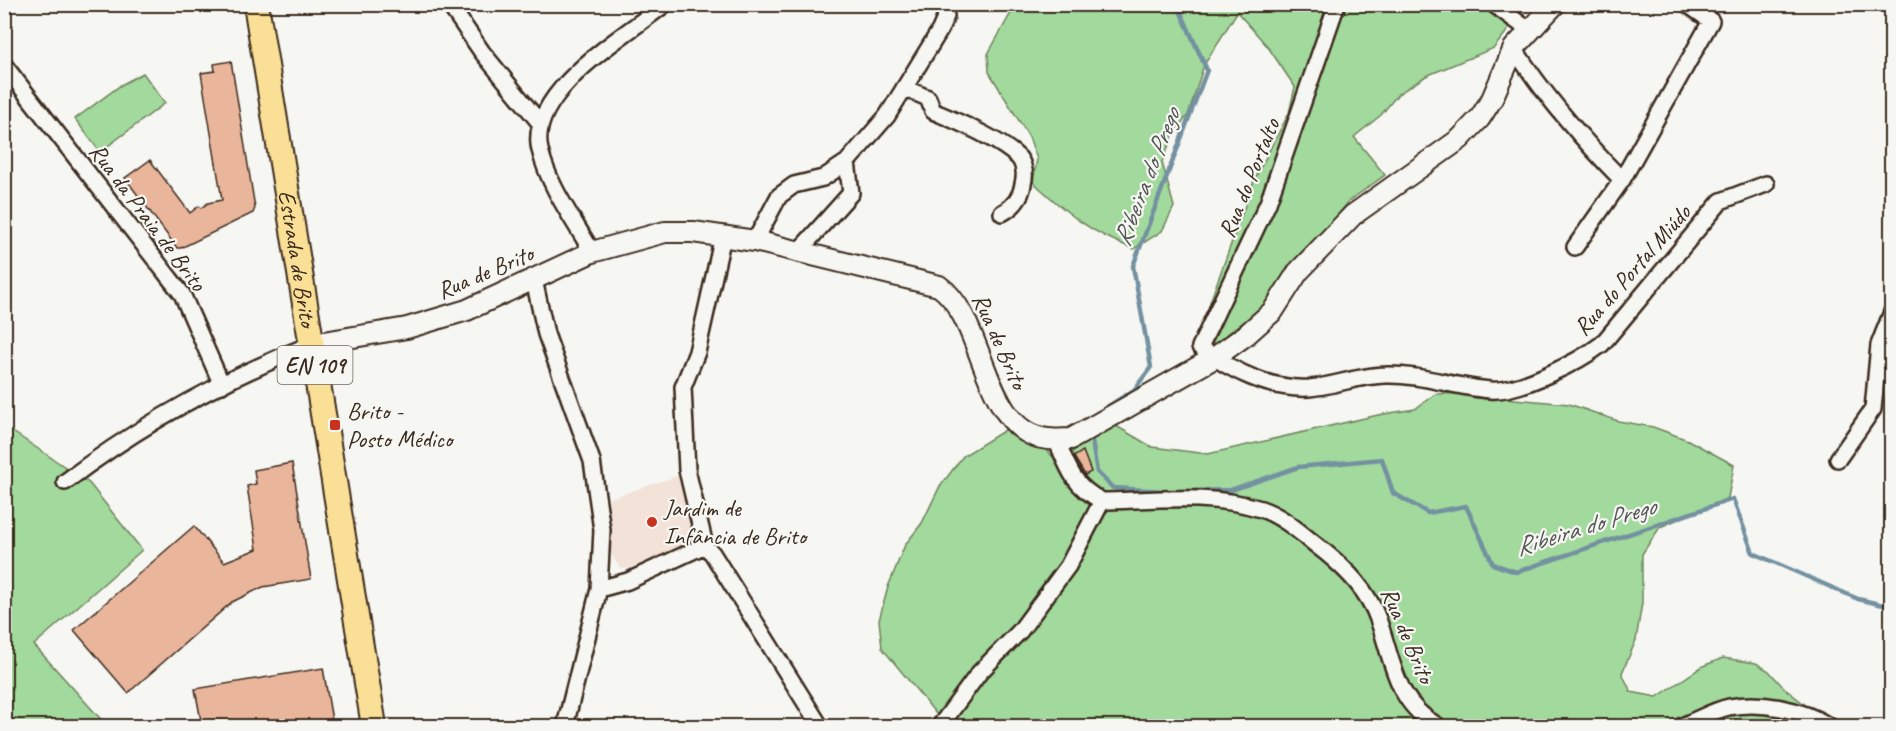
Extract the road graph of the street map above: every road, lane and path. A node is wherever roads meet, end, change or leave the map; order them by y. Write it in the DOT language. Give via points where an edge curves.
graph roads {
  1 [pos="256,4"];
  2 [pos="449,4"];
  3 [pos="665,4"];
  4 [pos="1337,4"];
  5 [pos="1493,4"];
  6 [pos="1555,4"];
  7 [pos="1687,4"];
  8 [pos="948,8"];
  9 [pos="1529,30"];
  10 [pos="1514,48"];
  11 [pos="4,65"];
  12 [pos="904,88"];
  13 [pos="540,123"];
  14 [pos="847,162"];
  15 [pos="1622,180"];
  16 [pos="1766,184"];
  17 [pos="1002,213"];
  18 [pos="723,236"];
  19 [pos="755,241"];
  20 [pos="1575,247"];
  21 [pos="592,252"];
  22 [pos="798,252"];
  23 [pos="534,280"];
  24 [pos="1892,312"];
  25 [pos="312,344"];
  26 [pos="1214,358"];
  27 [pos="222,385"];
  28 [pos="1056,439"];
  29 [pos="1838,459"];
  30 [pos="65,482"];
  31 [pos="1102,501"];
  32 [pos="702,544"];
  33 [pos="599,589"];
  34 [pos="374,726"];
  35 [pos="565,726"];
  36 [pos="820,726"];
  37 [pos="940,726"];
  38 [pos="1438,726"];
  39 [pos="1682,726"];
  40 [pos="1828,726"];
  1 -- 25 [label="main road, Estrada de Brito / EN 109"];
  2 -- 13 [label="street"];
  3 -- 13 [label="street" via="574,75"];
  4 -- 26 [label="street, Rua do Portalto" via="1268,203 1200,347"];
  5 -- 9 [label="street"];
  6 -- 9 [label="street"];
  7 -- 15 [label="street" via="1711,21"];
  8 -- 12 [label="street"];
  9 -- 10 [label="street"];
  10 -- 15 [label="street" via="1540,90"];
  10 -- 26 [label="street" via="1492,99 1460,139 1353,214 1298,272 1272,311"];
  11 -- 27 [label="street, Rua da Praia de Brito" via="182,294"];
  12 -- 14 [label="street" via="887,116"];
  12 -- 17 [label="street" via="928,98 933,111 977,130 1019,159 1025,173 1021,194"];
  13 -- 21 [label="street" via="539,147 548,175"];
  14 -- 19 [label="street" via="823,178 794,185 779,196"];
  14 -- 22 [label="street" via="851,194"];
  15 -- 20 [label="street"];
  16 -- 26 [label="street, Rua do Portal Miúdo" via="1721,201 1602,344 1586,356 1530,382 1492,391 1408,375 1382,375 1308,388 1234,371"];
  18 -- 19 [label="street, Rua de Brito"];
  18 -- 21 [label="street, Rua de Brito" via="665,232"];
  18 -- 32 [label="street" via="697,352 683,387 687,470 704,537"];
  19 -- 22 [label="street, Rua de Brito"];
  21 -- 23 [label="street, Rua de Brito"];
  22 -- 28 [label="street, Rua de Brito" via="939,286 951,294 963,311 1002,407 1024,430"];
  23 -- 25 [label="street, Rua de Brito" via="467,310 407,328"];
  23 -- 33 [label="street" via="546,334 592,461 602,530"];
  24 -- 29 [label="street" via="1879,345 1873,409"];
  25 -- 27 [label="street"];
  25 -- 34 [label="main road, Estrada de Brito / EN 109"];
  26 -- 28 [label="street" via="1071,439"];
  27 -- 30 [label="street" via="131,436"];
  28 -- 31 [label="street" via="1071,475 1086,492"];
  31 -- 37 [label="street" via="1068,566 1020,631 980,673"];
  31 -- 38 [label="street, Rua de Brito" via="1218,500 1262,510 1291,525 1344,568 1366,595 1378,618 1400,689 1414,708"];
  32 -- 33 [label="street" via="628,581"];
  32 -- 36 [label="street" via="712,553"];
  33 -- 35 [label="street"];
  39 -- 40 [label="street" via="1728,707 1759,705 1794,711"];
}
